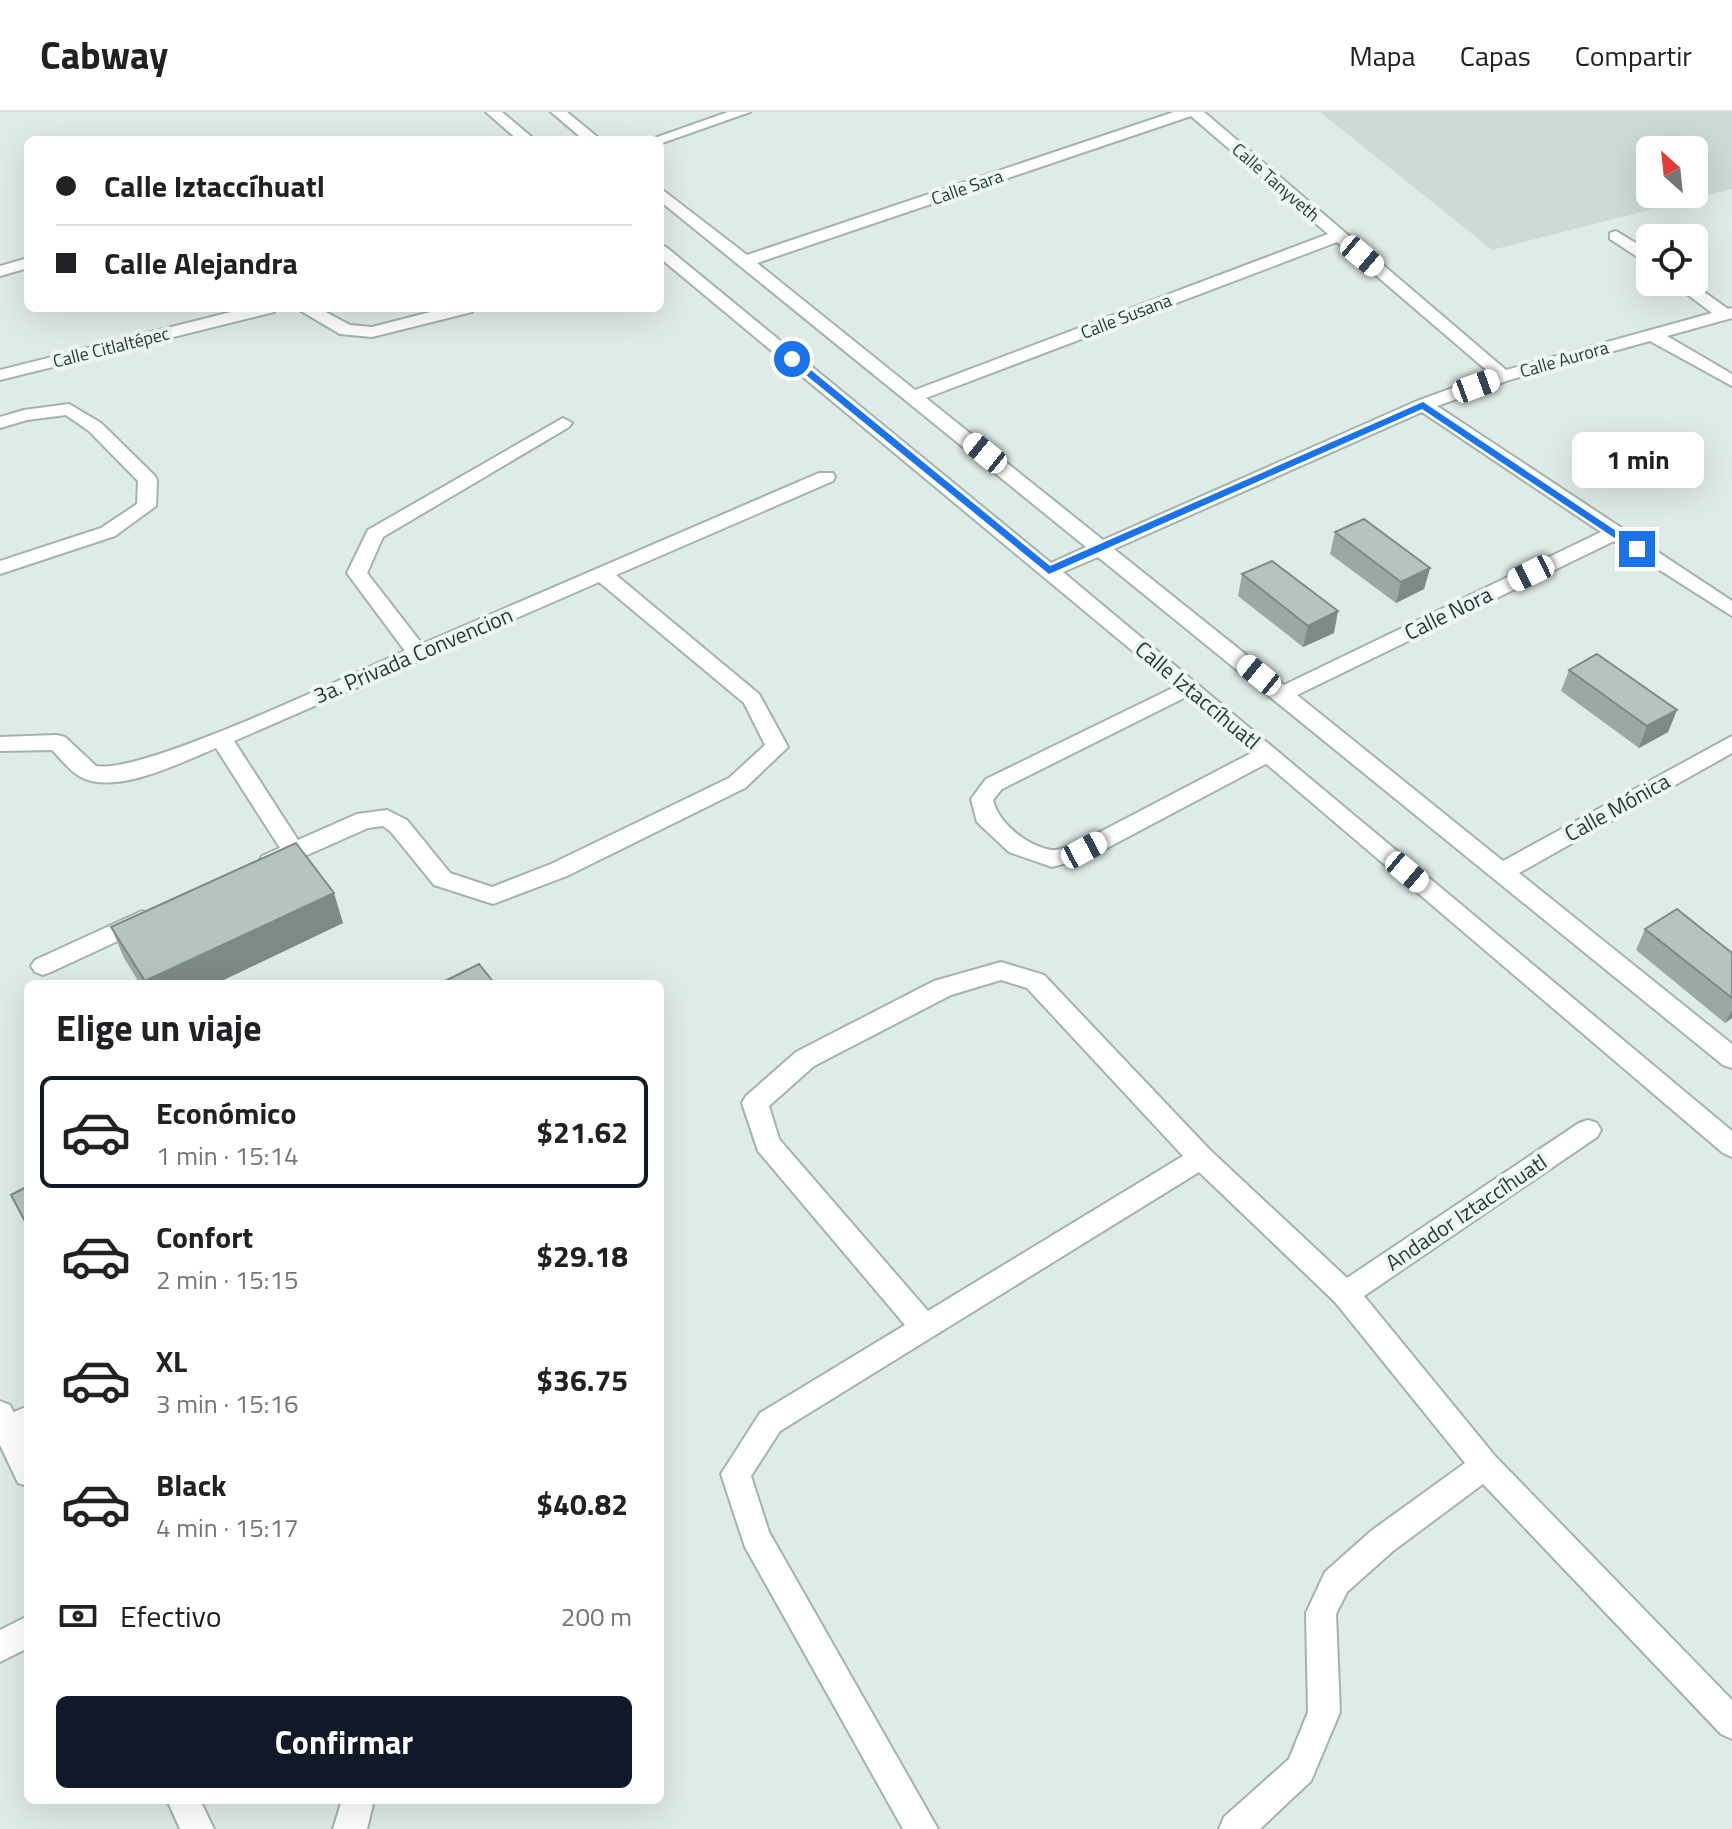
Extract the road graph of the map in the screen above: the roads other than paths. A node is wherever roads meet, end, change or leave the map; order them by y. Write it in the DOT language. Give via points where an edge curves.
graph roads {
  1 [pos="493,112"];
  2 [pos="558,112"];
  3 [pos="743,112"];
  4 [pos="1189,112"];
  5 [pos="1195,112"];
  6 [pos="522,136"];
  7 [pos="588,136"];
  8 [pos="664,138"];
  9 [pos="664,201"];
  10 [pos="1338,236"];
  11 [pos="1616,236"];
  12 [pos="1636,250"];
  13 [pos="664,253"];
  14 [pos="746,261"];
  15 [pos="24,264"];
  16 [pos="0,271"];
  17 [pos="1700,296"];
  18 [pos="252,312"];
  19 [pos="312,312"];
  20 [pos="450,312"];
  21 [pos="1728,314"];
  22 [pos="1653,335"];
  23 [pos="0,375"];
  24 [pos="1503,376"];
  25 [pos="1732,381"];
  26 [pos="915,396"];
  27 [pos="1423,405"];
  28 [pos="0,423"];
  29 [pos="563,423"];
  30 [pos="826,477"];
  31 [pos="1614,533"];
  32 [pos="1102,547"];
  33 [pos="0,568"];
  34 [pos="1049,571"];
  35 [pos="603,575"];
  36 [pos="1732,610"];
  37 [pos="418,653"];
  38 [pos="1189,687"];
  39 [pos="1282,694"];
  40 [pos="221,738"];
  41 [pos="1732,743"];
  42 [pos="0,744"];
  43 [pos="1267,754"];
  44 [pos="294,852"];
  45 [pos="252,871"];
  46 [pos="1502,872"];
  47 [pos="168,909"];
  48 [pos="43,966"];
  49 [pos="1732,1058"];
  50 [pos="1588,1130"];
  51 [pos="1732,1146"];
  52 [pos="1201,1158"];
  53 [pos="1345,1294"];
  54 [pos="926,1329"];
  55 [pos="12,1421"];
  56 [pos="24,1460"];
  57 [pos="1485,1465"];
  58 [pos="24,1633"];
  59 [pos="0,1647"];
  60 [pos="1732,1723"];
  61 [pos="185,1804"];
  62 [pos="357,1804"];
  63 [pos="197,1829"];
  64 [pos="350,1829"];
  65 [pos="921,1829"];
  66 [pos="1236,1829"];
  1 -- 6 [label="street"];
  2 -- 7 [label="street"];
  3 -- 8 [label="street"];
  4 -- 14 [label="street, Calle Sara"];
  5 -- 10 [label="street, Calle Tanyveth"];
  9 -- 14 [label="street"];
  10 -- 24 [label="street, Calle Tanyveth"];
  10 -- 26 [label="street, Calle Susana"];
  11 -- 12 [label="street"];
  13 -- 34 [label="street, Calle Iztaccíhuatl"];
  14 -- 26 [label="street"];
  15 -- 16 [label="street"];
  17 -- 21 [label="street"];
  18 -- 23 [label="street, Calle Citlaltépec"];
  19 -- 20 [label="street" via="346,330 372,332"];
  21 -- 22 [label="street, Calle Aurora"];
  22 -- 24 [label="street, Calle Aurora"];
  22 -- 25 [label="street"];
  24 -- 27 [label="street, Calle Aurora"];
  26 -- 32 [label="street"];
  27 -- 31 [label="street"];
  27 -- 32 [label="street, Calle Aurora"];
  28 -- 33 [label="street" via="69,409 148,480 146,506 108,532"];
  29 -- 37 [label="street" via="375,534 357,573"];
  30 -- 35 [label="street, 3a. Privada Convencion"];
  31 -- 36 [label="street"];
  31 -- 39 [label="street, Calle Nora"];
  32 -- 34 [label="street, Calle Aurora"];
  32 -- 39 [label="street"];
  34 -- 38 [label="street, Calle Iztaccíhuatl"];
  35 -- 37 [label="street, 3a. Privada Convencion"];
  35 -- 44 [label="street" via="752,699 777,747 737,783 559,870 493,896 442,879 387,818 365,820"];
  37 -- 40 [label="street, 3a. Privada Convencion"];
  38 -- 43 [label="street, Calle Iztaccíhuatl"];
  38 -- 43 [label="street" via="994,784 982,799 985,816 1017,846 1052,859 1084,850"];
  39 -- 46 [label="street"];
  40 -- 42 [label="street, 3a. Privada Convencion" via="104,777 88,772 57,742"];
  40 -- 44 [label="street"];
  41 -- 46 [label="street, Calle Mónica"];
  43 -- 51 [label="street, Calle Iztaccíhuatl"];
  44 -- 45 [label="street"];
  46 -- 49 [label="street"];
  47 -- 48 [label="street"];
  50 -- 53 [label="street, Andador Iztaccíhuatl"];
  52 -- 53 [label="street"];
  52 -- 54 [label="street"];
  52 -- 54 [label="street" via="1035,981 1001,971 943,988 805,1059 755,1103 767,1144"];
  53 -- 57 [label="street"];
  54 -- 65 [label="street" via="770,1422 736,1474 756,1537"];
  55 -- 56 [label="street"];
  57 -- 60 [label="street"];
  57 -- 66 [label="street" via="1336,1582 1321,1613 1324,1712 1300,1770"];
  58 -- 59 [label="street"];
  61 -- 63 [label="street"];
  62 -- 64 [label="street"];
}
